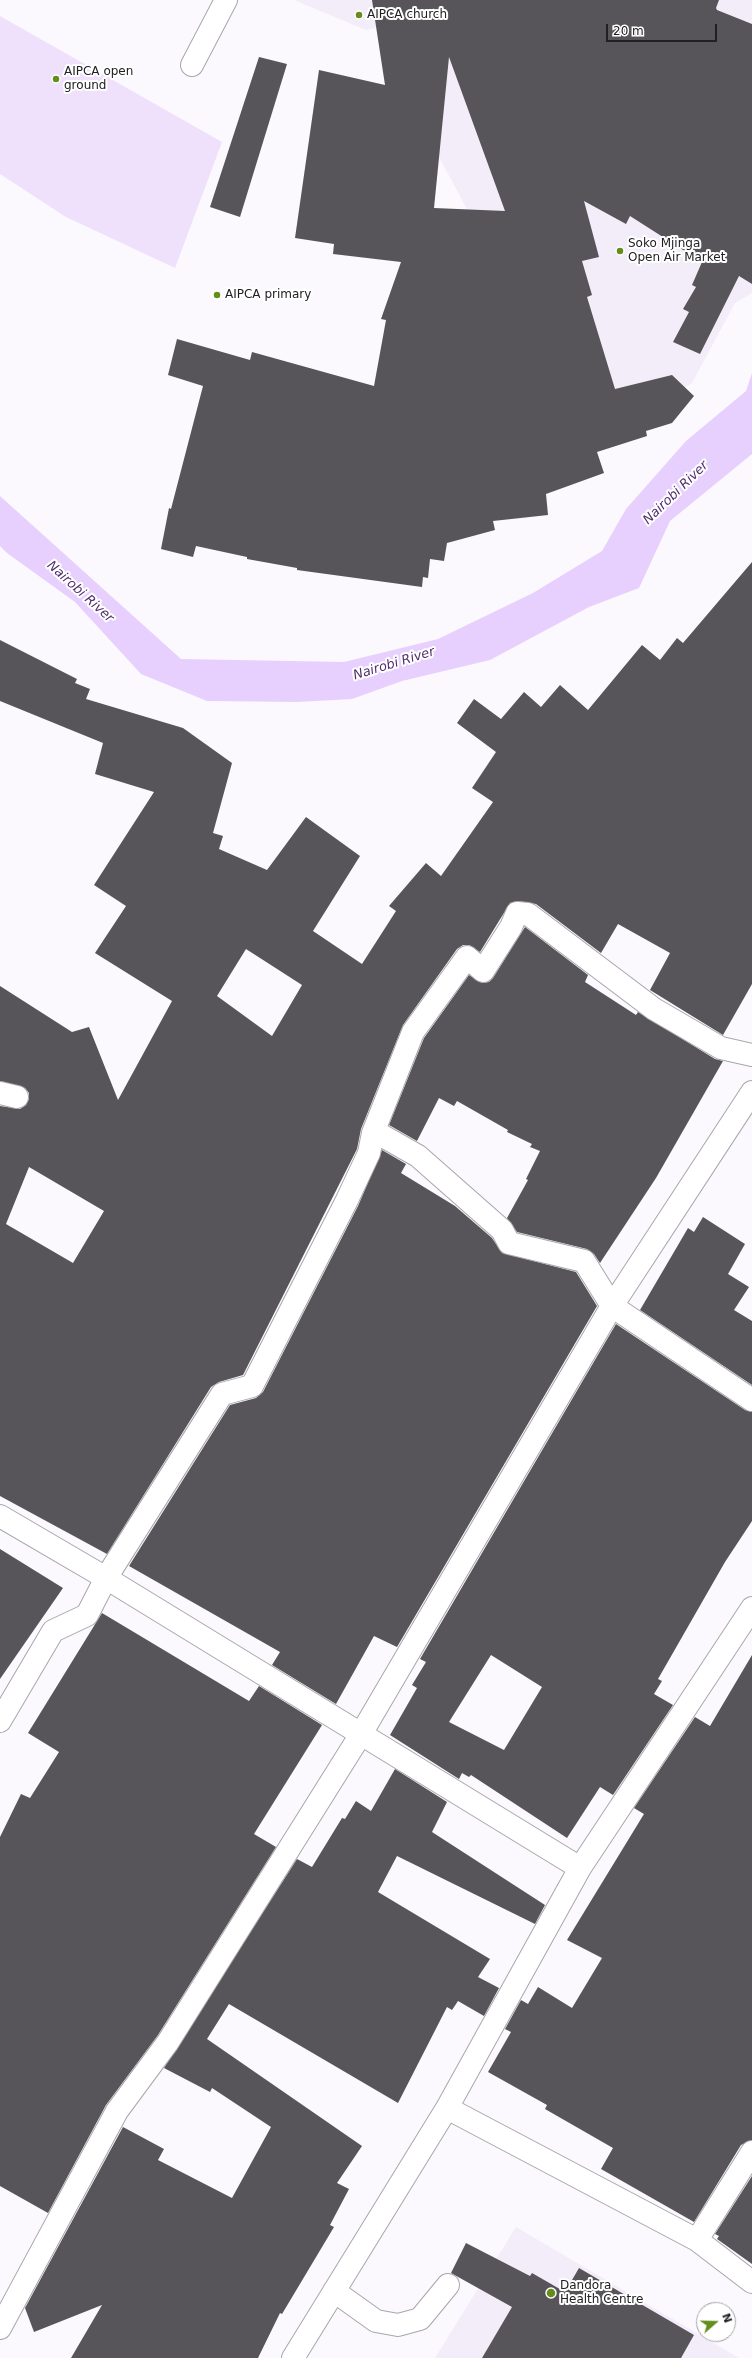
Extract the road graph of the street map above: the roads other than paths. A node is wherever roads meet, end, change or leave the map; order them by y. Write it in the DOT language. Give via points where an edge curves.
graph roads {
  1 [pos="226,0"];
  2 [pos="192,65"];
  3 [pos="752,1055"];
  4 [pos="752,1092"];
  5 [pos="372,1133"];
  6 [pos="612,1306"];
  7 [pos="752,1400"];
  8 [pos="0,1516"];
  9 [pos="106,1578"];
  10 [pos="752,1608"];
  11 [pos="0,1721"];
  12 [pos="361,1734"];
  13 [pos="580,1868"];
  14 [pos="447,2108"];
  15 [pos="752,2152"];
  16 [pos="697,2240"];
  17 [pos="752,2282"];
  18 [pos="448,2285"];
  19 [pos="334,2291"];
  20 [pos="0,2328"];
  21 [pos="294,2358"];
  1 -- 2 [label="street"];
  3 -- 5 [label="street" via="721,1048 654,1009 528,914 517,913 483,971 467,957 413,1032"];
  4 -- 6 [label="street"];
  5 -- 6 [label="street" via="381,1135 418,1156 502,1230 509,1244 584,1261"];
  5 -- 9 [label="street" via="369,1153 347,1200 252,1386 222,1394"];
  6 -- 7 [label="street"];
  6 -- 12 [label="street"];
  8 -- 9 [label="street"];
  9 -- 11 [label="street" via="87,1615 53,1630"];
  9 -- 12 [label="street"];
  10 -- 13 [label="street"];
  12 -- 13 [label="street"];
  12 -- 20 [label="street" via="168,2042 117,2111"];
  13 -- 14 [label="street"];
  14 -- 16 [label="street"];
  14 -- 19 [label="street"];
  15 -- 16 [label="street"];
  16 -- 17 [label="street"];
  18 -- 19 [label="street" via="420,2319 398,2326 376,2321"];
  19 -- 21 [label="street"];
}
